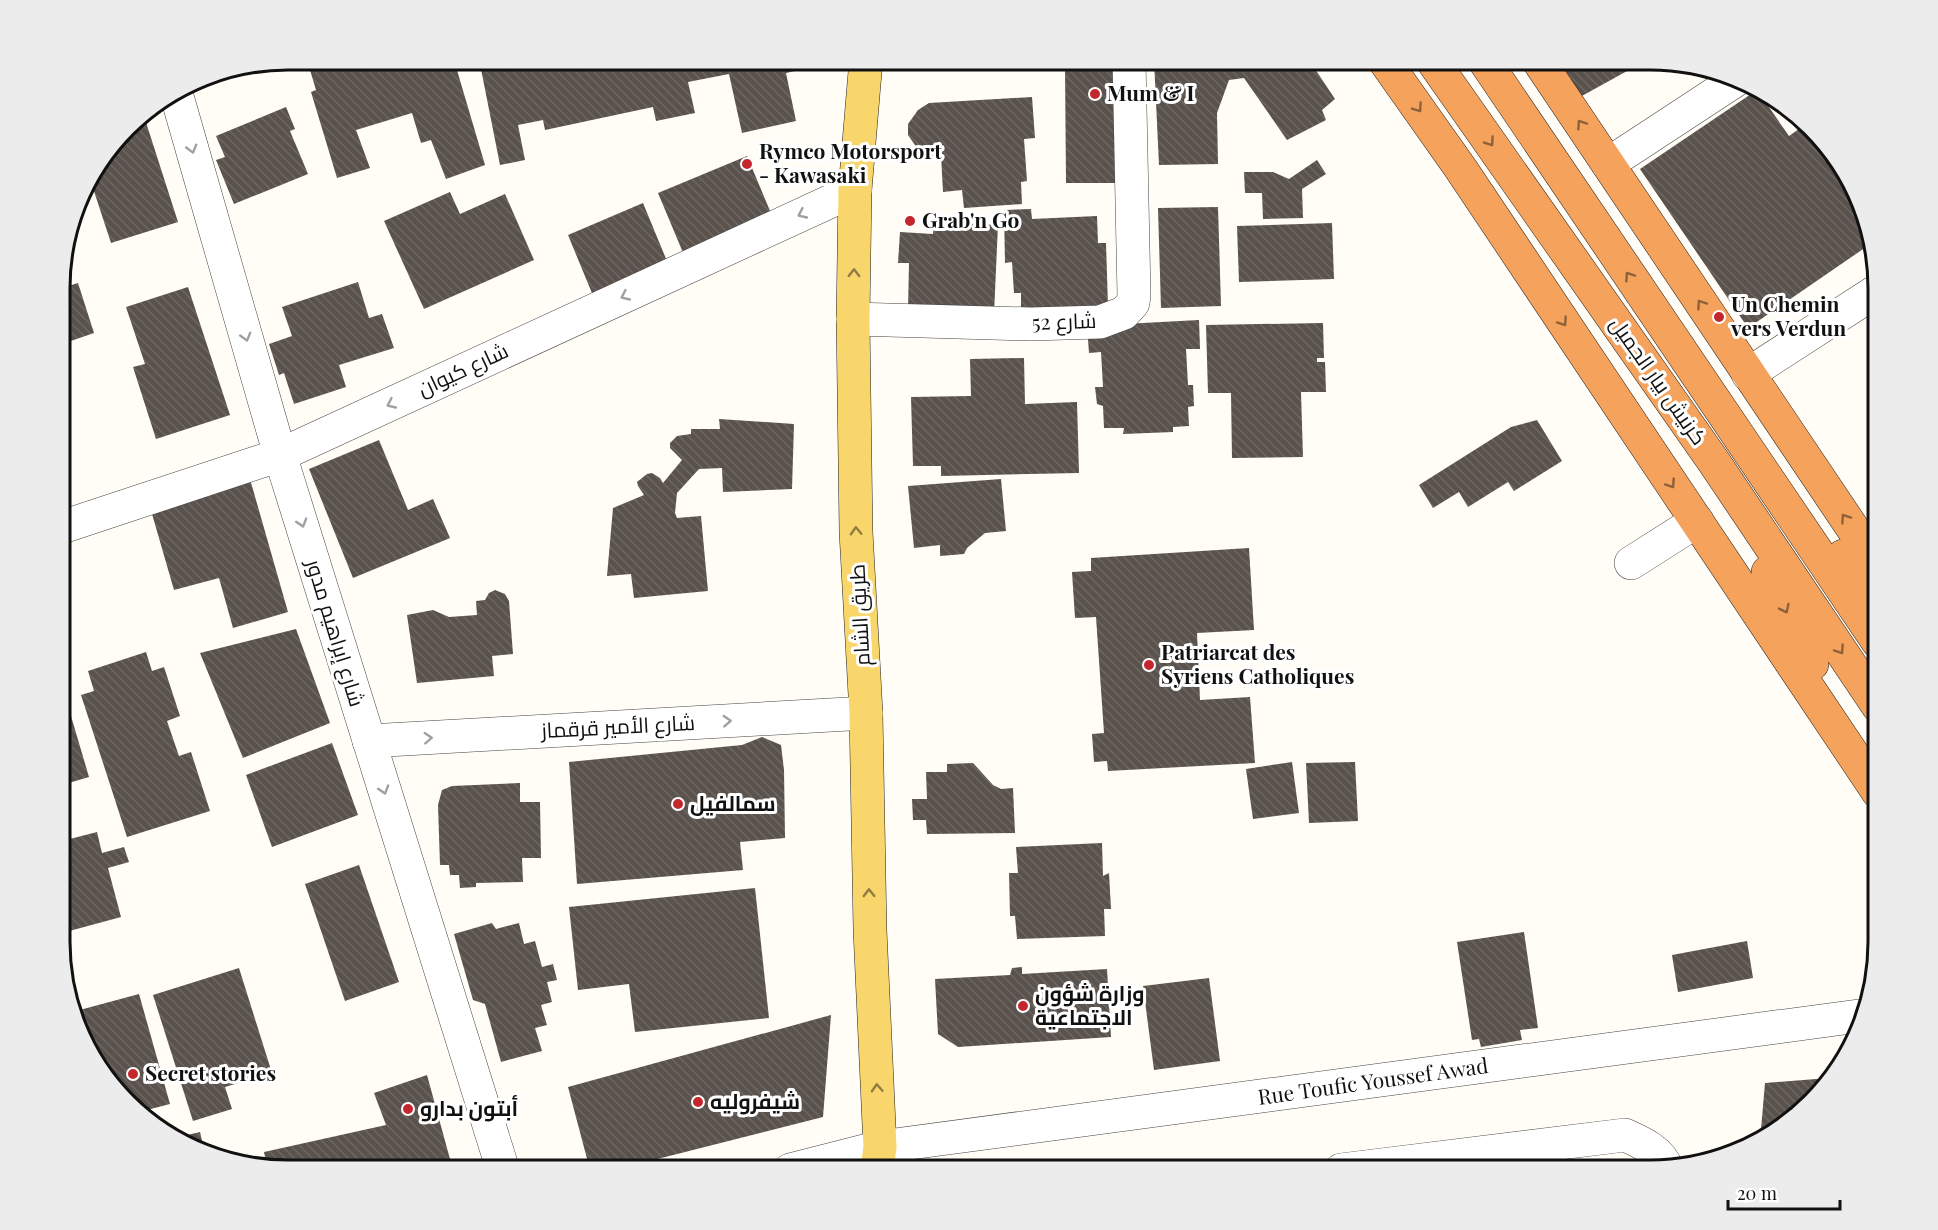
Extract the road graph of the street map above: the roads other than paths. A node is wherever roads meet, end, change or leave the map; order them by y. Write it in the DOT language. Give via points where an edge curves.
graph roads {
  1 [pos="865,70"];
  2 [pos="1129,70"];
  3 [pos="1391,70"];
  4 [pos="1439,70"];
  5 [pos="1491,70"];
  6 [pos="1545,70"];
  7 [pos="1728,85"];
  8 [pos="178,100"];
  9 [pos="1608,164"];
  10 [pos="1461,169"];
  11 [pos="855,190"];
  12 [pos="1868,296"];
  13 [pos="853,319"];
  14 [pos="1748,374"];
  15 [pos="1744,447"];
  16 [pos="280,455"];
  17 [pos="1714,462"];
  18 [pos="1696,521"];
  19 [pos="70,524"];
  20 [pos="1868,551"];
  21 [pos="1630,563"];
  22 [pos="1868,584"];
  23 [pos="1868,627"];
  24 [pos="1868,691"];
  25 [pos="866,713"];
  26 [pos="369,741"];
  27 [pos="1868,776"];
  28 [pos="1868,778"];
  29 [pos="1854,1018"];
  30 [pos="878,1158"];
  31 [pos="1662,1159"];
  32 [pos="500,1160"];
  33 [pos="1425,1160"];
  1 -- 11 [label="main road, طريق الشام"];
  2 -- 13 [label="street, شارع 52" via="1134,295 1133,303 1124,313 1100,322 1031,324"];
  3 -- 10 [label="highway, one-way"];
  4 -- 17 [label="highway, كرنيش بيار الجميل, one-way"];
  15 -- 5 [label="highway, كرنيش بيار الجميل, one-way"];
  9 -- 6 [label="highway, one-way"];
  7 -- 9 [label="street"];
  8 -- 16 [label="street, شارع إبراهيم مدور, one-way"];
  14 -- 9 [label="highway, one-way"];
  9 -- 15 [label="highway"];
  10 -- 17 [label="highway"];
  10 -- 18 [label="highway, one-way"];
  13 -- 11 [label="main road, طريق الشام, one-way"];
  11 -- 16 [label="street, شارع كيوان, one-way"];
  12 -- 14 [label="street"];
  25 -- 13 [label="main road, طريق الشام, one-way" via="855,532"];
  20 -- 14 [label="highway, one-way"];
  15 -- 22 [label="highway"];
  15 -- 23 [label="highway, كرنيش بيار الجميل"];
  16 -- 19 [label="street, شارع كيوان"];
  16 -- 26 [label="street, شارع إبراهيم مدور, one-way"];
  17 -- 24 [label="highway, كرنيش بيار الجميل, one-way"];
  17 -- 27 [label="highway, one-way"];
  18 -- 21 [label="street"];
  18 -- 28 [label="highway"];
  26 -- 25 [label="street, شارع الأمير قرقماز, one-way"];
  30 -- 25 [label="main road, طريق الشام, one-way"];
  26 -- 32 [label="street, شارع إبراهيم مدور, one-way"];
  29 -- 30 [label="street, Rue Toufic Youssef Awad"];
  31 -- 33 [label="street" via="1643,1143 1625,1136"];
}
